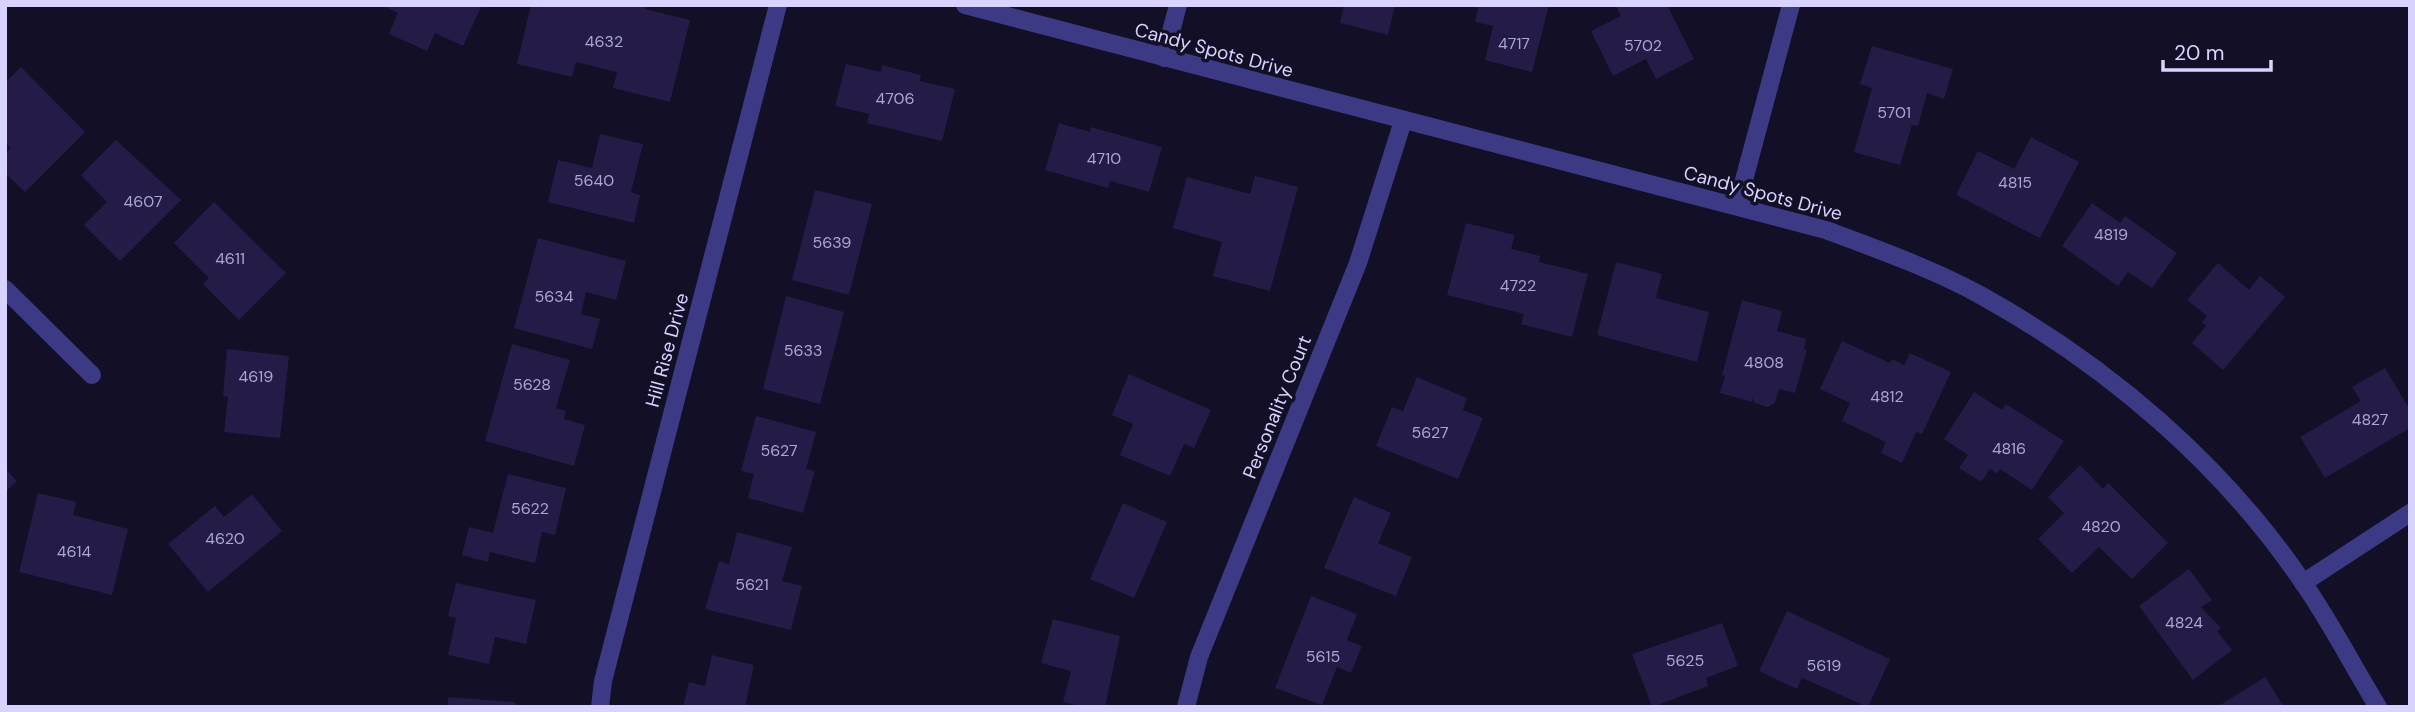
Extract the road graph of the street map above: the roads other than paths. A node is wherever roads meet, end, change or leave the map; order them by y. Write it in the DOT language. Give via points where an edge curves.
graph roads {
  1 [pos="778,5"];
  2 [pos="965,5"];
  3 [pos="1178,5"];
  4 [pos="1790,5"];
  5 [pos="1164,58"];
  6 [pos="1403,121"];
  7 [pos="1737,206"];
  8 [pos="5,289"];
  9 [pos="92,375"];
  10 [pos="2410,513"];
  11 [pos="2304,583"];
  12 [pos="600,707"];
  13 [pos="1186,707"];
  14 [pos="2378,707"];
  1 -- 12 [label="street, Hill Rise Drive"];
  2 -- 5 [label="street, Candy Spots Drive"];
  3 -- 5 [label="street"];
  4 -- 7 [label="street"];
  5 -- 6 [label="street, Candy Spots Drive"];
  6 -- 7 [label="street, Candy Spots Drive"];
  6 -- 13 [label="street, Personality Court" via="1358,263 1199,657"];
  7 -- 11 [label="street, Candy Spots Drive" via="1826,230 1905,260 1980,295 2054,338 2172,432 2231,491"];
  8 -- 9 [label="street"];
  10 -- 11 [label="street"];
  11 -- 14 [label="street, Candy Spots Drive"];
}
